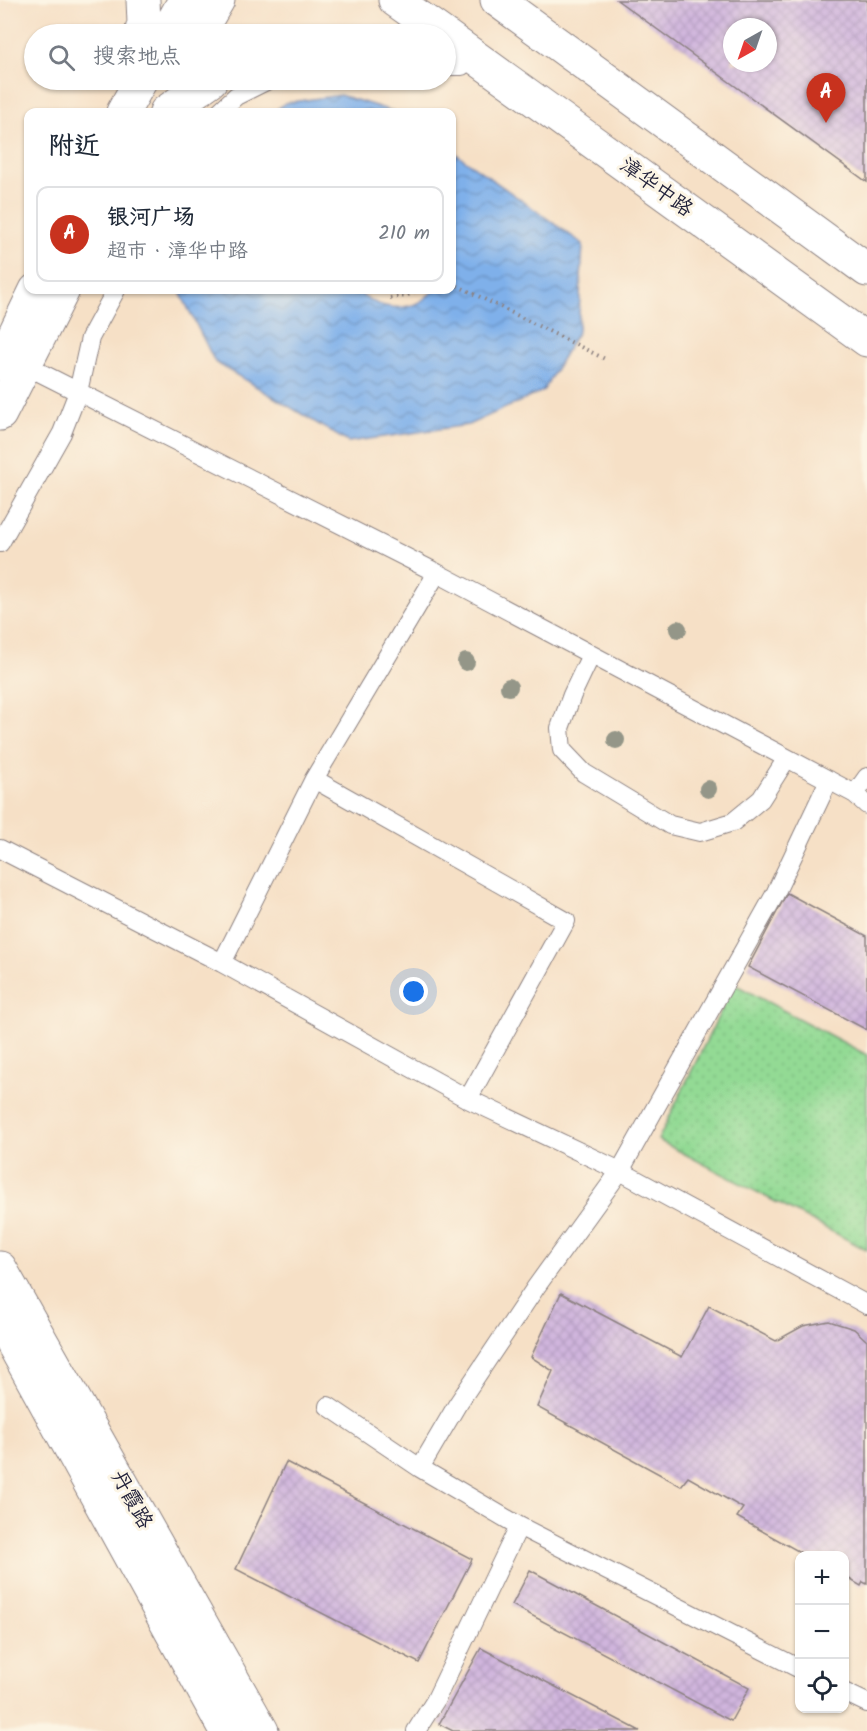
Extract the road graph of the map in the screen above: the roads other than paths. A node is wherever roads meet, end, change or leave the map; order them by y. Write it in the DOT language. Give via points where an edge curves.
graph roads {
  1 [pos="143,0"];
  2 [pos="185,0"];
  3 [pos="218,0"];
  4 [pos="395,0"];
  5 [pos="497,0"];
  6 [pos="523,11"];
  7 [pos="144,24"];
  8 [pos="172,24"];
  9 [pos="204,24"];
  10 [pos="429,24"];
  11 [pos="456,44"];
  12 [pos="456,66"];
  13 [pos="514,85"];
  14 [pos="128,90"];
  15 [pos="135,90"];
  16 [pos="166,90"];
  17 [pos="197,90"];
  18 [pos="248,90"];
  19 [pos="123,108"];
  20 [pos="124,108"];
  21 [pos="155,108"];
  22 [pos="172,108"];
  23 [pos="223,108"];
  24 [pos="867,270"];
  25 [pos="35,294"];
  26 [pos="60,294"];
  27 [pos="114,294"];
  28 [pos="867,340"];
  29 [pos="13,365"];
  30 [pos="78,392"];
  31 [pos="0,414"];
  32 [pos="0,543"];
  33 [pos="437,573"];
  34 [pos="591,655"];
  35 [pos="787,758"];
  36 [pos="867,777"];
  37 [pos="314,779"];
  38 [pos="829,780"];
  39 [pos="863,795"];
  40 [pos="0,849"];
  41 [pos="222,963"];
  42 [pos="468,1099"];
  43 [pos="620,1171"];
  44 [pos="0,1268"];
  45 [pos="867,1305"];
  46 [pos="0,1320"];
  47 [pos="328,1406"];
  48 [pos="420,1468"];
  49 [pos="519,1526"];
  50 [pos="795,1666"];
  51 [pos="849,1694"];
  52 [pos="867,1703"];
  53 [pos="226,1731"];
  54 [pos="262,1731"];
  55 [pos="416,1731"];
  1 -- 7 [label="main road"];
  2 -- 8 [label="main road"];
  3 -- 9 [label="main road"];
  4 -- 10 [label="main road, 漳华中路"];
  5 -- 6 [label="main road"];
  6 -- 24 [label="main road"];
  11 -- 13 [label="main road, 漳华中路"];
  12 -- 13 [label="main road"];
  13 -- 28 [label="main road, 漳华中路"];
  14 -- 19 [label="main road"];
  15 -- 20 [label="main road"];
  16 -- 21 [label="main road"];
  17 -- 22 [label="main road"];
  18 -- 23 [label="lane"];
  25 -- 29 [label="main road"];
  26 -- 29 [label="main road"];
  27 -- 30 [label="lane" via="90,338"];
  29 -- 30 [label="lane"];
  29 -- 31 [label="main road"];
  30 -- 32 [label="lane" via="62,434"];
  30 -- 33 [label="lane"];
  33 -- 34 [label="lane"];
  33 -- 37 [label="lane"];
  34 -- 35 [label="lane"];
  34 -- 35 [label="lane" via="560,728 562,750 584,773 670,825 700,832 734,822 761,799"];
  35 -- 38 [label="lane"];
  36 -- 39 [label="lane"];
  37 -- 41 [label="lane"];
  37 -- 42 [label="lane" via="566,921"];
  38 -- 39 [label="lane"];
  38 -- 43 [label="lane" via="774,896"];
  40 -- 41 [label="lane"];
  41 -- 42 [label="lane"];
  42 -- 43 [label="lane"];
  43 -- 45 [label="lane"];
  43 -- 48 [label="lane" via="536,1287"];
  44 -- 54 [label="main road, 丹霞路"];
  46 -- 53 [label="main road, 丹霞路"];
  47 -- 48 [label="lane"];
  48 -- 49 [label="lane"];
  49 -- 50 [label="lane"];
  49 -- 55 [label="lane" via="435,1701"];
  51 -- 52 [label="lane"];
}
